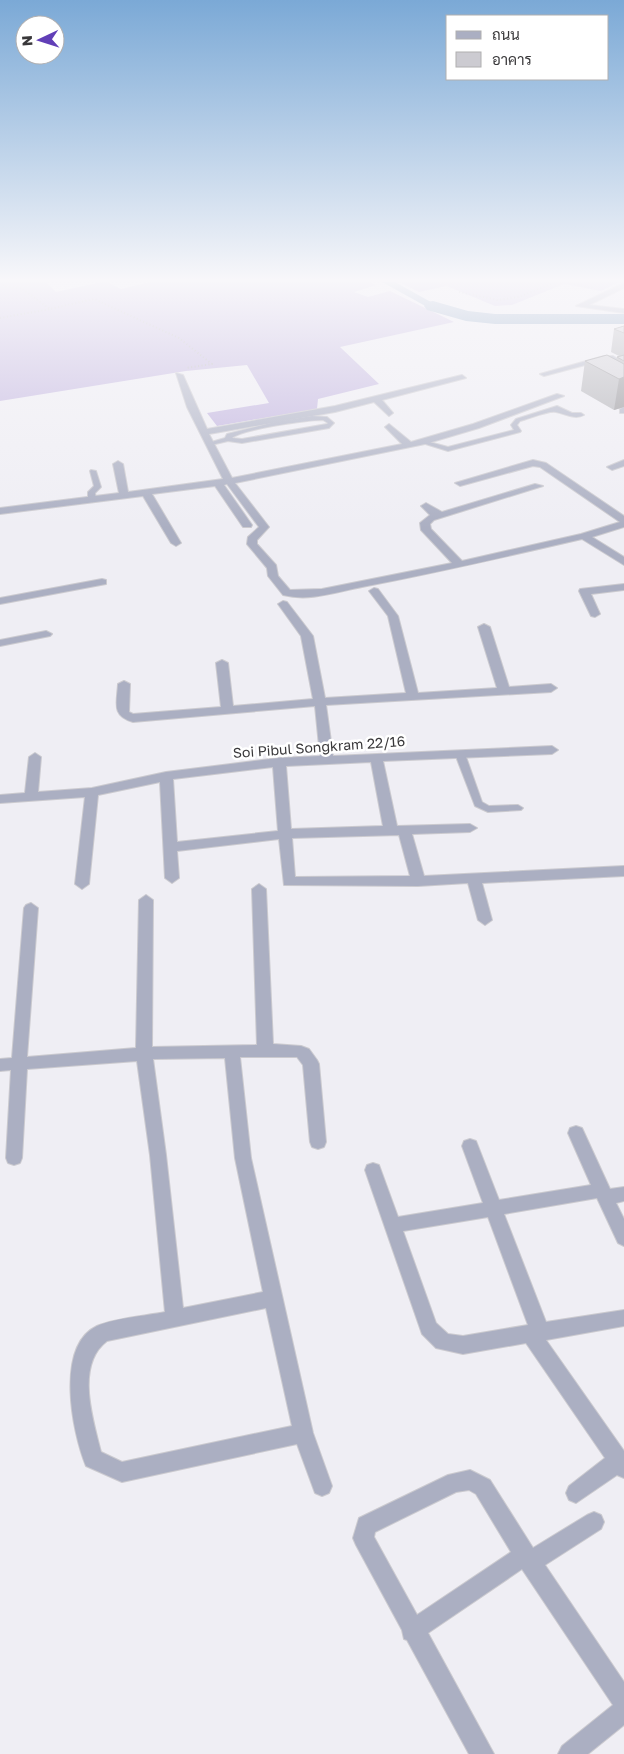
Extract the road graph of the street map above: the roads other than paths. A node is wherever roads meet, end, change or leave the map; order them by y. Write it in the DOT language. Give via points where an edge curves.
graph roads {
  1 [pos="582,364"];
  2 [pos="544,374"];
  3 [pos="179,375"];
  4 [pos="462,378"];
  5 [pos="560,396"];
  6 [pos="376,399"];
  7 [pos="389,413"];
  8 [pos="581,415"];
  9 [pos="389,427"];
  10 [pos="205,432"];
  11 [pos="228,440"];
  12 [pos="422,442"];
  13 [pos="211,443"];
  14 [pos="409,444"];
  15 [pos="624,463"];
  16 [pos="118,464"];
  17 [pos="612,467"];
  18 [pos="93,471"];
  19 [pos="224,482"];
  20 [pos="460,483"];
  21 [pos="538,486"];
  22 [pos="147,494"];
  23 [pos="124,496"];
  24 [pos="92,500"];
  25 [pos="426,506"];
  26 [pos="0,511"];
  27 [pos="445,514"];
  28 [pos="624,520"];
  29 [pos="624,524"];
  30 [pos="247,525"];
  31 [pos="584,536"];
  32 [pos="176,543"];
  33 [pos="624,562"];
  34 [pos="459,564"];
  35 [pos="102,582"];
  36 [pos="624,587"];
  37 [pos="374,591"];
  38 [pos="0,601"];
  39 [pos="283,604"];
  40 [pos="595,614"];
  41 [pos="484,627"];
  42 [pos="46,634"];
  43 [pos="0,643"];
  44 [pos="222,664"];
  45 [pos="124,684"];
  46 [pos="551,688"];
  47 [pos="504,690"];
  48 [pos="414,696"];
  49 [pos="320,702"];
  50 [pos="227,710"];
  51 [pos="552,750"];
  52 [pos="460,754"];
  53 [pos="35,757"];
  54 [pos="376,758"];
  55 [pos="327,759"];
  56 [pos="279,762"];
  57 [pos="166,776"];
  58 [pos="92,792"];
  59 [pos="31,796"];
  60 [pos="0,798"];
  61 [pos="518,808"];
  62 [pos="470,828"];
  63 [pos="391,831"];
  64 [pos="405,831"];
  65 [pos="287,834"];
  66 [pos="170,847"];
  67 [pos="624,871"];
  68 [pos="172,878"];
  69 [pos="474,878"];
  70 [pos="418,881"];
  71 [pos="82,884"];
  72 [pos="259,889"];
  73 [pos="146,900"];
  74 [pos="32,908"];
  75 [pos="485,920"];
  76 [pos="232,1051"];
  77 [pos="265,1051"];
  78 [pos="144,1054"];
  79 [pos="19,1064"];
  80 [pos="0,1065"];
  81 [pos="576,1133"];
  82 [pos="318,1142"];
  83 [pos="470,1146"];
  84 [pos="14,1158"];
  85 [pos="373,1170"];
  86 [pos="604,1194"];
  87 [pos="624,1194"];
  88 [pos="494,1208"];
  89 [pos="393,1226"];
  90 [pos="624,1238"];
  91 [pos="273,1298"];
  92 [pos="174,1318"];
  93 [pos="624,1318"];
  94 [pos="535,1332"];
  95 [pos="303,1434"];
  96 [pos="621,1465"];
  97 [pos="322,1486"];
  98 [pos="576,1493"];
  99 [pos="594,1522"];
  100 [pos="528,1559"];
  101 [pos="412,1631"];
  102 [pos="624,1702"];
  103 [pos="624,1711"];
  104 [pos="482,1754"];
  105 [pos="570,1754"];
  1 -- 2 [label="street"];
  3 -- 10 [label="street"];
  4 -- 6 [label="street"];
  5 -- 12 [label="street"];
  6 -- 7 [label="street"];
  6 -- 10 [label="street"];
  8 -- 12 [label="lane" via="570,415 556,408 518,420 514,425 518,431 448,449"];
  9 -- 14 [label="street"];
  10 -- 13 [label="street"];
  11 -- 11 [label="lane" via="242,441 329,426 331,423 323,418 310,419 246,430 229,435"];
  11 -- 13 [label="lane"];
  12 -- 14 [label="street"];
  13 -- 19 [label="street"];
  14 -- 19 [label="street"];
  15 -- 17 [label="street"];
  16 -- 23 [label="street"];
  18 -- 24 [label="lane" via="98,487 91,492"];
  19 -- 22 [label="street"];
  19 -- 30 [label="street"];
  19 -- 34 [label="street" via="264,526 250,541 272,567 273,576 287,593 296,595 386,581"];
  20 -- 28 [label="street" via="533,463 543,465"];
  21 -- 27 [label="street"];
  22 -- 23 [label="street"];
  22 -- 32 [label="street"];
  23 -- 24 [label="street"];
  24 -- 26 [label="street"];
  25 -- 27 [label="street" via="434,513"];
  27 -- 34 [label="street" via="425,523 426,530"];
  29 -- 31 [label="street"];
  31 -- 33 [label="street"];
  31 -- 34 [label="street"];
  35 -- 38 [label="street"];
  36 -- 40 [label="street" via="584,591"];
  37 -- 48 [label="street" via="392,616"];
  39 -- 49 [label="street" via="307,636"];
  41 -- 47 [label="street"];
  42 -- 43 [label="street"];
  44 -- 50 [label="street"];
  45 -- 50 [label="street" via="124,712 133,718"];
  46 -- 47 [label="street"];
  47 -- 48 [label="street"];
  48 -- 49 [label="street"];
  49 -- 50 [label="street"];
  49 -- 55 [label="street"];
  51 -- 52 [label="street, Soi Pibul Songkram 22/16"];
  52 -- 54 [label="street, Soi Pibul Songkram 22/16"];
  52 -- 61 [label="lane" via="478,804 488,809"];
  53 -- 59 [label="street"];
  54 -- 55 [label="street, Soi Pibul Songkram 22/16"];
  54 -- 63 [label="street"];
  55 -- 56 [label="street, Soi Pibul Songkram 22/16"];
  56 -- 57 [label="street, Soi Pibul Songkram 22/16"];
  56 -- 65 [label="street"];
  57 -- 58 [label="street, Soi Pibul Songkram 22/16"];
  57 -- 66 [label="street"];
  58 -- 59 [label="street, Soi Pibul Songkram 22/16"];
  58 -- 71 [label="street"];
  59 -- 60 [label="street, Soi Pibul Songkram 22/16"];
  62 -- 64 [label="street"];
  63 -- 64 [label="street"];
  63 -- 65 [label="street"];
  64 -- 70 [label="street"];
  65 -- 66 [label="street"];
  65 -- 70 [label="street" via="290,882"];
  66 -- 68 [label="street"];
  67 -- 69 [label="street"];
  69 -- 70 [label="street"];
  69 -- 75 [label="street"];
  72 -- 77 [label="street"];
  73 -- 78 [label="street"];
  74 -- 79 [label="street"];
  76 -- 77 [label="street"];
  76 -- 78 [label="street"];
  76 -- 91 [label="street" via="243,1158"];
  77 -- 82 [label="street" via="295,1050 311,1064"];
  78 -- 79 [label="street"];
  78 -- 92 [label="street" via="158,1155"];
  79 -- 80 [label="street"];
  79 -- 84 [label="street"];
  81 -- 86 [label="street"];
  83 -- 88 [label="street"];
  85 -- 89 [label="street"];
  86 -- 87 [label="street"];
  86 -- 88 [label="street"];
  86 -- 90 [label="street"];
  88 -- 89 [label="street"];
  88 -- 94 [label="street"];
  89 -- 94 [label="street" via="429,1328 443,1342 463,1345"];
  91 -- 92 [label="street"];
  91 -- 95 [label="street"];
  92 -- 95 [label="street" via="102,1333 89,1343 80,1376 83,1421 93,1459 122,1472"];
  93 -- 94 [label="street"];
  94 -- 96 [label="street"];
  95 -- 97 [label="street"];
  96 -- 98 [label="street"];
  99 -- 100 [label="street"];
  100 -- 101 [label="street"];
  100 -- 101 [label="street" via="483,1487 470,1480 455,1482 366,1525 363,1538"];
  100 -- 102 [label="street"];
  101 -- 104 [label="street"];
  103 -- 105 [label="street"];
}
